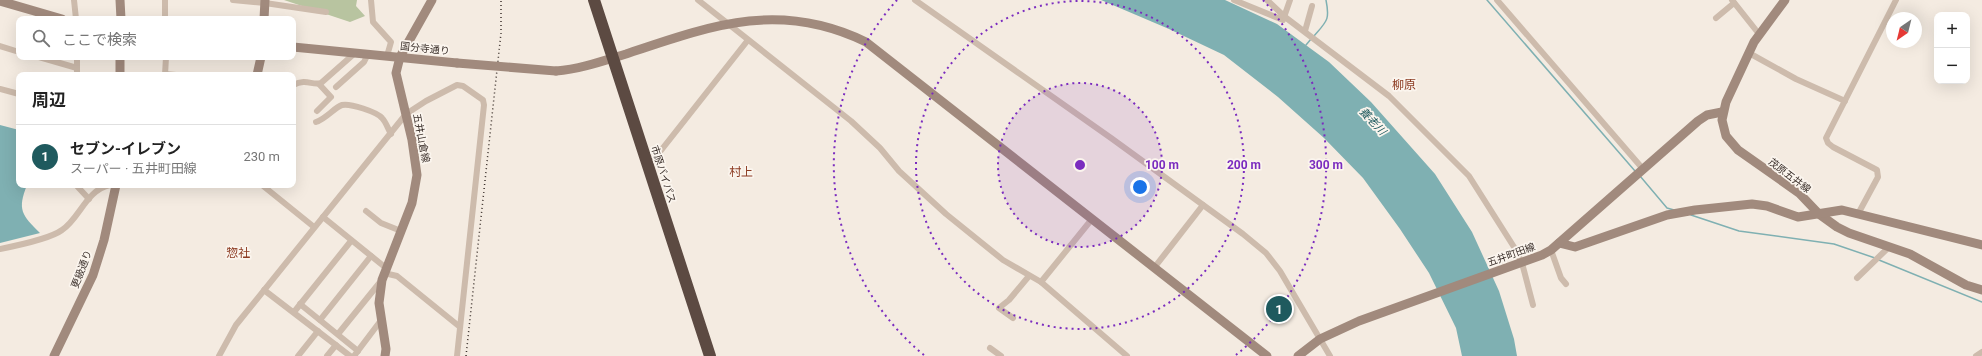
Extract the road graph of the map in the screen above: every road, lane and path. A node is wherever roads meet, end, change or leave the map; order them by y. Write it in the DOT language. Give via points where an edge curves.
graph roads {
  1 [pos="74,0"];
  2 [pos="120,0"];
  3 [pos="165,0"];
  4 [pos="233,0"];
  5 [pos="371,0"];
  6 [pos="432,0"];
  7 [pos="594,0"];
  8 [pos="603,0"];
  9 [pos="698,0"];
  10 [pos="915,0"];
  11 [pos="1234,0"];
  12 [pos="1267,0"];
  13 [pos="1290,0"];
  14 [pos="1497,0"];
  15 [pos="1785,0"];
  16 [pos="1896,0"];
  17 [pos="0,1"];
  18 [pos="265,1"];
  19 [pos="1733,1"];
  20 [pos="1312,6"];
  21 [pos="326,12"];
  22 [pos="52,16"];
  23 [pos="76,16"];
  24 [pos="121,16"];
  25 [pos="165,16"];
  26 [pos="264,16"];
  27 [pos="1285,17"];
  28 [pos="1716,18"];
  29 [pos="725,21"];
  30 [pos="1305,32"];
  31 [pos="1759,34"];
  32 [pos="748,40"];
  33 [pos="0,46"];
  34 [pos="296,47"];
  35 [pos="16,51"];
  36 [pos="355,53"];
  37 [pos="1749,53"];
  38 [pos="368,54"];
  39 [pos="387,56"];
  40 [pos="400,57"];
  41 [pos="617,57"];
  42 [pos="49,60"];
  43 [pos="77,60"];
  44 [pos="120,60"];
  45 [pos="166,60"];
  46 [pos="260,60"];
  47 [pos="77,68"];
  48 [pos="77,72"];
  49 [pos="120,72"];
  50 [pos="166,72"];
  51 [pos="258,72"];
  52 [pos="296,84"];
  53 [pos="318,84"];
  54 [pos="336,86"];
  55 [pos="0,88"];
  56 [pos="16,93"];
  57 [pos="1845,101"];
  58 [pos="317,111"];
  59 [pos="1722,112"];
  60 [pos="406,114"];
  61 [pos="316,122"];
  62 [pos="391,134"];
  63 [pos="655,158"];
  64 [pos="1643,169"];
  65 [pos="79,188"];
  66 [pos="101,188"];
  67 [pos="115,188"];
  68 [pos="266,188"];
  69 [pos="89,199"];
  70 [pos="1203,205"];
  71 [pos="366,211"];
  72 [pos="1820,214"];
  73 [pos="1858,214"];
  74 [pos="322,217"];
  75 [pos="1092,219"];
  76 [pos="314,227"];
  77 [pos="401,231"];
  78 [pos="351,241"];
  79 [pos="1559,243"];
  80 [pos="1982,245"];
  81 [pos="1889,246"];
  82 [pos="0,249"];
  83 [pos="1551,250"];
  84 [pos="371,256"];
  85 [pos="1522,263"];
  86 [pos="1154,268"];
  87 [pos="384,274"];
  88 [pos="1030,276"];
  89 [pos="1857,278"];
  90 [pos="1041,282"];
  91 [pos="1566,284"];
  92 [pos="264,290"];
  93 [pos="1982,290"];
  94 [pos="300,304"];
  95 [pos="1533,305"];
  96 [pos="294,312"];
  97 [pos="382,318"];
  98 [pos="1013,318"];
  99 [pos="320,320"];
  100 [pos="460,327"];
  101 [pos="318,331"];
  102 [pos="338,334"];
  103 [pos="1320,339"];
  104 [pos="336,345"];
  105 [pos="990,348"];
  106 [pos="358,350"];
  107 [pos="1982,352"];
  108 [pos="54,356"];
  109 [pos="219,356"];
  110 [pos="298,356"];
  111 [pos="327,356"];
  112 [pos="350,356"];
  113 [pos="354,356"];
  114 [pos="385,356"];
  115 [pos="458,356"];
  116 [pos="710,356"];
  117 [pos="718,356"];
  118 [pos="1001,356"];
  119 [pos="1127,356"];
  120 [pos="1267,356"];
  121 [pos="1298,356"];
  122 [pos="1330,356"];
  123 [pos="1976,356"];
  1 -- 23 [label="street"];
  2 -- 24 [label="street"];
  3 -- 25 [label="street"];
  4 -- 18 [label="street"];
  5 -- 39 [label="street" via="373,22 391,42"];
  6 -- 40 [label="street, 五井山倉線"];
  7 -- 41 [label="highway, 市原バイパス"];
  8 -- 41 [label="highway, 市原バイパス"];
  9 -- 29 [label="street"];
  10 -- 70 [label="street"];
  11 -- 27 [label="street" via="1283,20"];
  12 -- 27 [label="street"];
  13 -- 27 [label="street"];
  14 -- 64 [label="street"];
  15 -- 31 [label="street"];
  16 -- 57 [label="street"];
  17 -- 22 [label="street"];
  18 -- 21 [label="street"];
  18 -- 26 [label="street"];
  19 -- 28 [label="street"];
  19 -- 31 [label="street"];
  20 -- 30 [label="street"];
  27 -- 30 [label="street"];
  29 -- 32 [label="street"];
  29 -- 41 [label="street, 国分寺通り"];
  29 -- 75 [label="street, 国分寺通り" via="765,13 795,14 821,20 852,33"];
  30 -- 85 [label="street" via="1389,96 1468,176"];
  31 -- 37 [label="street"];
  32 -- 63 [label="street"];
  32 -- 88 [label="street" via="851,121 880,148 899,171 946,214 1003,260"];
  33 -- 35 [label="street"];
  34 -- 36 [label="street, 国分寺通り"];
  36 -- 38 [label="street, 国分寺通り"];
  36 -- 53 [label="street"];
  37 -- 57 [label="street"];
  37 -- 59 [label="street"];
  38 -- 39 [label="street, 国分寺通り"];
  38 -- 54 [label="street" via="364,62"];
  39 -- 40 [label="street, 国分寺通り"];
  40 -- 41 [label="street, 国分寺通り, bridge" via="556,71 580,68"];
  40 -- 60 [label="street, 五井山倉線" via="396,73"];
  41 -- 63 [label="highway, 市原バイパス"];
  41 -- 116 [label="highway, 市原バイパス"];
  42 -- 47 [label="street"];
  43 -- 47 [label="street"];
  44 -- 49 [label="street"];
  45 -- 50 [label="street"];
  46 -- 51 [label="street"];
  47 -- 48 [label="street"];
  52 -- 53 [label="street" via="308,81"];
  53 -- 58 [label="street" via="331,97"];
  55 -- 56 [label="street"];
  57 -- 73 [label="street" via="1826,138 1828,143 1877,170 1878,177"];
  59 -- 64 [label="street, 五井町田線" via="1707,115 1698,121"];
  59 -- 72 [label="street, 茂原五井線" via="1724,131 1730,142 1799,193"];
  60 -- 62 [label="street"];
  60 -- 77 [label="street, 五井山倉線" via="417,162 417,175 412,203"];
  60 -- 100 [label="street" via="457,85 463,86 483,100"];
  61 -- 62 [label="street" via="340,106 347,105 379,115"];
  62 -- 74 [label="street"];
  63 -- 117 [label="highway, 市原バイパス"];
  64 -- 79 [label="street, 五井町田線"];
  65 -- 69 [label="street"];
  66 -- 69 [label="street"];
  67 -- 108 [label="street, 更級通り" via="93,275"];
  68 -- 76 [label="street"];
  69 -- 82 [label="street" via="61,231"];
  70 -- 86 [label="street"];
  70 -- 103 [label="street" via="1266,253 1280,271"];
  71 -- 77 [label="street" via="381,223"];
  72 -- 73 [label="street" via="1842,210"];
  72 -- 79 [label="street" via="1798,217 1759,205 1723,206 1667,215 1575,247"];
  72 -- 81 [label="street, 茂原五井線" via="1849,233"];
  73 -- 80 [label="street"];
  74 -- 76 [label="street"];
  74 -- 78 [label="street"];
  75 -- 86 [label="street, 国分寺通り"];
  75 -- 90 [label="street"];
  76 -- 92 [label="street"];
  77 -- 87 [label="street, 五井山倉線"];
  78 -- 84 [label="street"];
  78 -- 94 [label="street"];
  79 -- 83 [label="street, 五井町田線"];
  81 -- 89 [label="street"];
  81 -- 93 [label="street, 茂原五井線" via="1923,260 1966,285"];
  83 -- 85 [label="street, 五井町田線"];
  83 -- 91 [label="street" via="1561,278"];
  84 -- 87 [label="street"];
  84 -- 99 [label="street"];
  85 -- 95 [label="street"];
  85 -- 103 [label="street, 五井町田線" via="1359,321"];
  86 -- 120 [label="street, 国分寺通り"];
  87 -- 97 [label="street, 五井山倉線" via="379,303"];
  87 -- 100 [label="street" via="397,276"];
  87 -- 102 [label="street"];
  88 -- 90 [label="street"];
  88 -- 98 [label="street" via="999,308"];
  90 -- 119 [label="street"];
  92 -- 96 [label="street"];
  92 -- 109 [label="street" via="236,325"];
  94 -- 96 [label="street"];
  94 -- 99 [label="street"];
  96 -- 101 [label="street"];
  97 -- 106 [label="street"];
  97 -- 114 [label="street, 五井山倉線"];
  99 -- 102 [label="street"];
  100 -- 115 [label="street"];
  101 -- 104 [label="street"];
  101 -- 110 [label="street"];
  102 -- 106 [label="street"];
  103 -- 121 [label="street, 五井町田線"];
  103 -- 122 [label="street"];
  104 -- 111 [label="street"];
  104 -- 112 [label="street"];
  105 -- 118 [label="street"];
  106 -- 113 [label="street"];
  107 -- 123 [label="street"];
}
